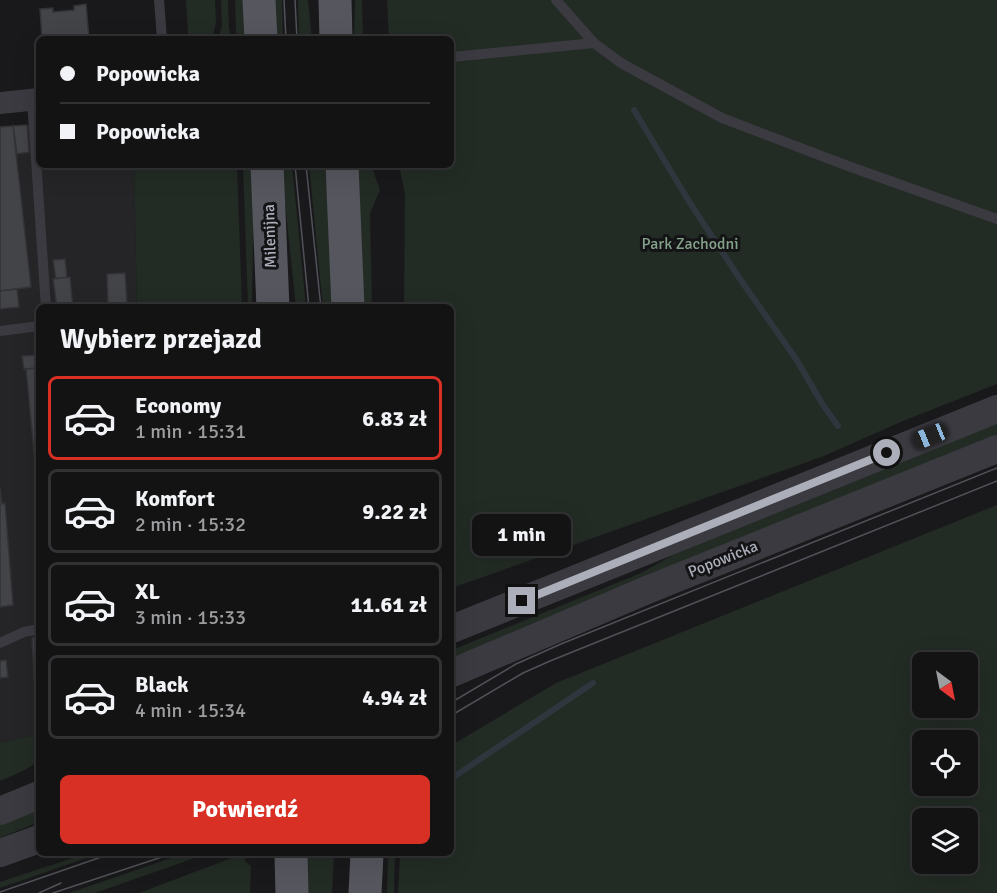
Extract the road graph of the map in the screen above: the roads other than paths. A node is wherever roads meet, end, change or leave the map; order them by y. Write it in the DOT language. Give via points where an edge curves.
graph roads {
  1 [pos="159,0"];
  2 [pos="259,0"];
  3 [pos="335,0"];
  4 [pos="556,0"];
  5 [pos="162,36"];
  6 [pos="261,36"];
  7 [pos="336,36"];
  8 [pos="594,43"];
  9 [pos="454,57"];
  10 [pos="35,99"];
  11 [pos="0,103"];
  12 [pos="36,118"];
  13 [pos="39,168"];
  14 [pos="267,168"];
  15 [pos="342,168"];
  16 [pos="997,219"];
  17 [pos="46,304"];
  18 [pos="273,304"];
  19 [pos="348,304"];
  20 [pos="36,326"];
  21 [pos="0,331"];
  22 [pos="997,409"];
  23 [pos="997,449"];
  24 [pos="454,627"];
  25 [pos="36,630"];
  26 [pos="0,643"];
  27 [pos="454,672"];
  28 [pos="36,796"];
  29 [pos="0,811"];
  30 [pos="36,840"];
  31 [pos="0,853"];
  32 [pos="291,856"];
  33 [pos="367,856"];
  34 [pos="292,893"];
  35 [pos="366,893"];
  1 -- 5 [label="lane"];
  2 -- 6 [label="main road"];
  3 -- 7 [label="main road"];
  4 -- 8 [label="lane"];
  8 -- 9 [label="lane"];
  8 -- 16 [label="lane" via="621,63 722,118"];
  10 -- 11 [label="street"];
  10 -- 12 [label="lane"];
  13 -- 17 [label="lane"];
  14 -- 18 [label="main road, Milenijna"];
  15 -- 19 [label="main road"];
  20 -- 21 [label="lane"];
  22 -- 24 [label="street"];
  23 -- 27 [label="street, Popowicka"];
  25 -- 26 [label="lane"];
  28 -- 29 [label="street"];
  30 -- 31 [label="street"];
  32 -- 34 [label="main road"];
  33 -- 35 [label="main road"];
}
